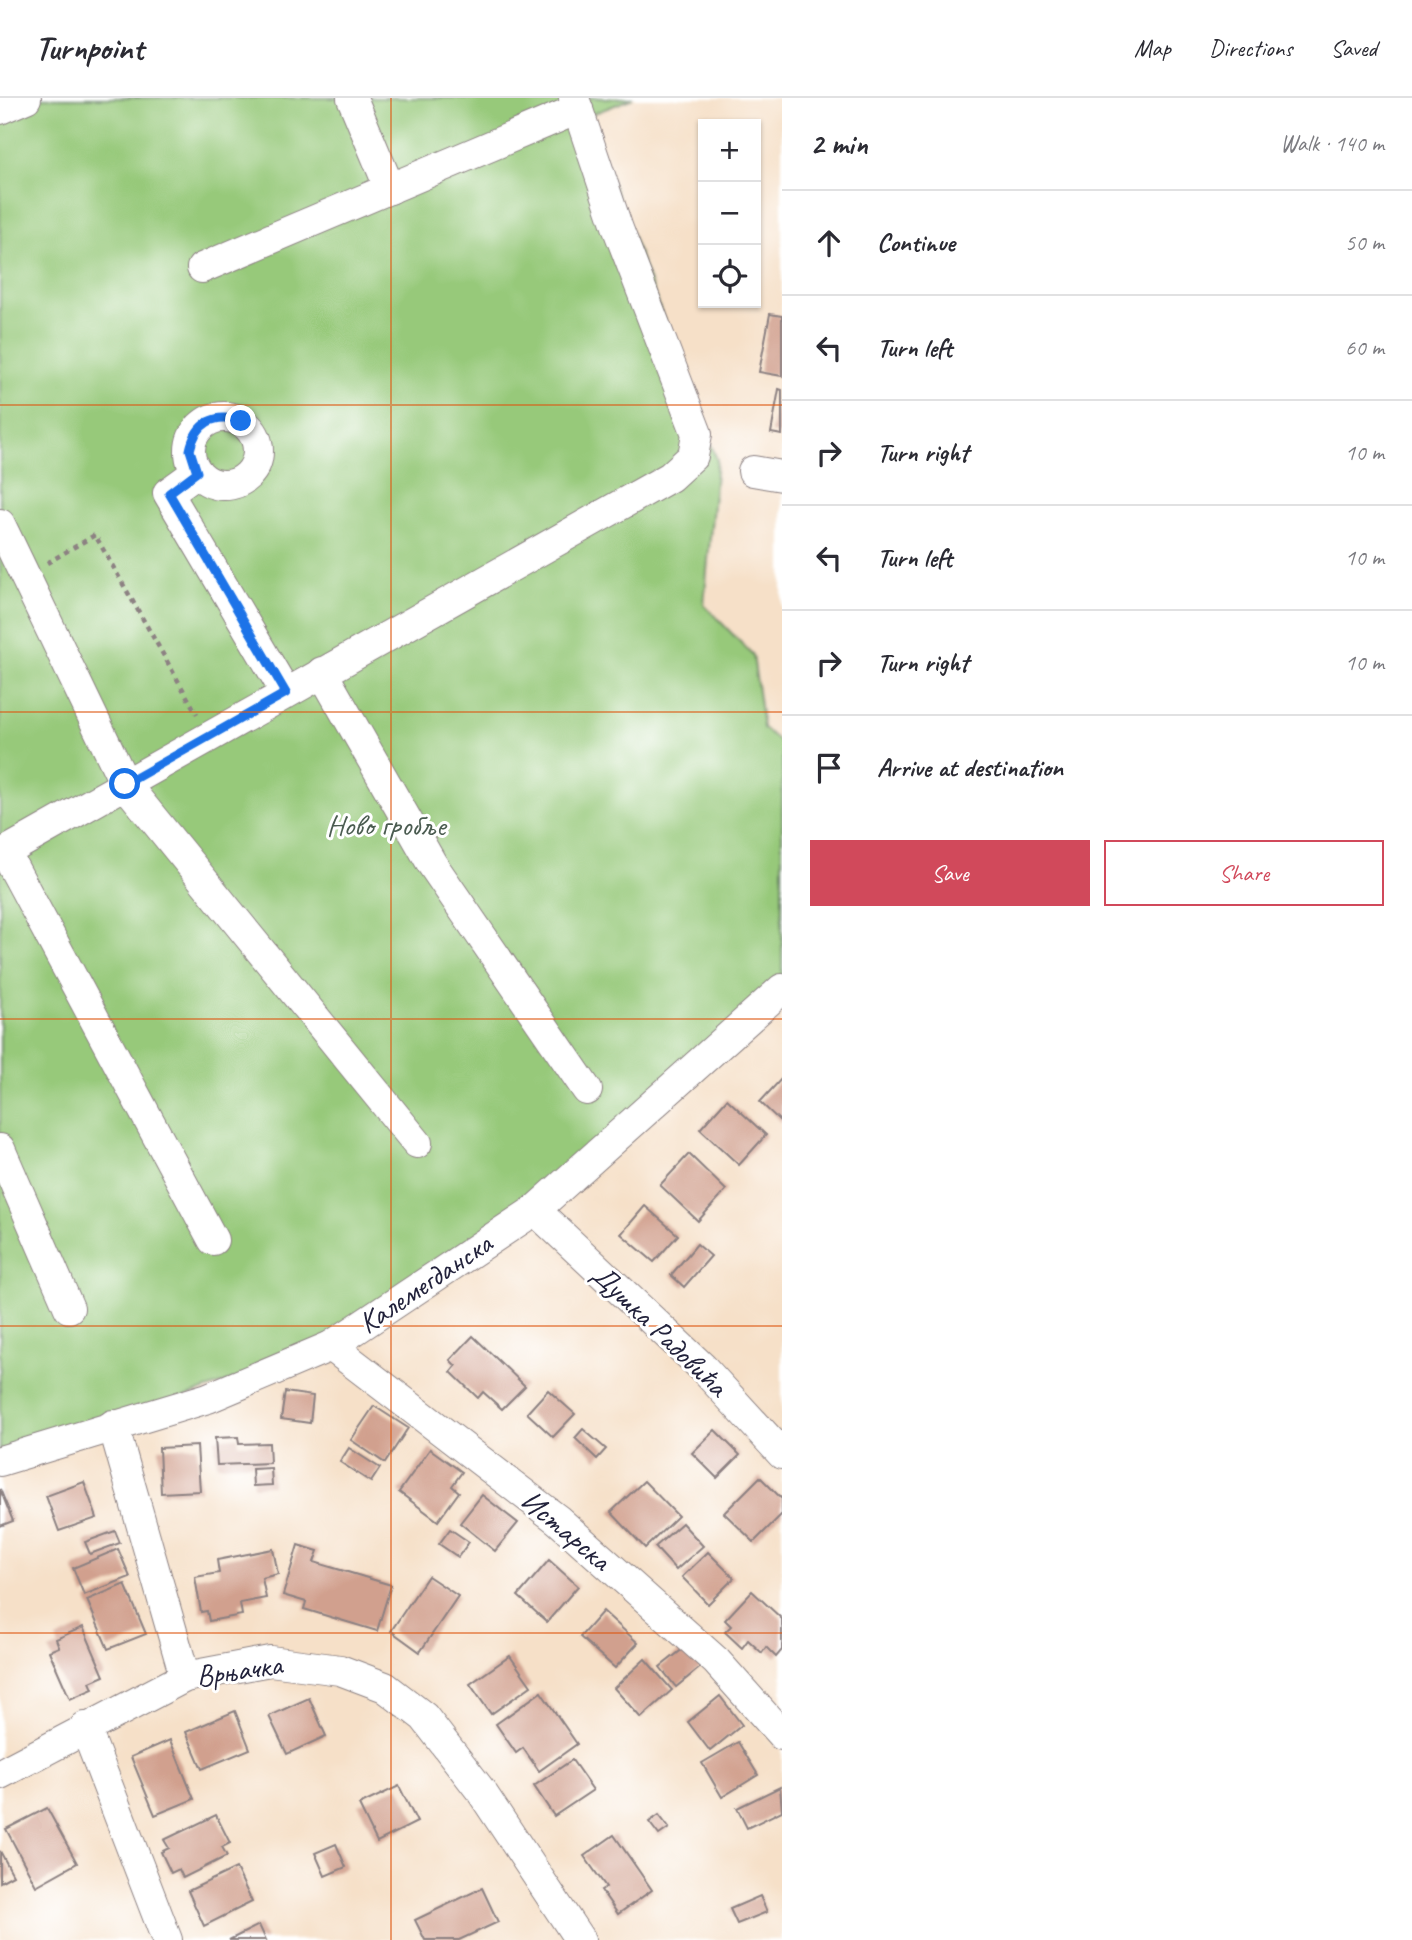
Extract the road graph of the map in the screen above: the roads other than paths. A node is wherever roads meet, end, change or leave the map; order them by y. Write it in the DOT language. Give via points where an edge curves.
graph roads {
  1 [pos="26,98"];
  2 [pos="352,98"];
  3 [pos="576,104"];
  4 [pos="0,109"];
  5 [pos="390,189"];
  6 [pos="202,268"];
  7 [pos="753,471"];
  8 [pos="197,472"];
  9 [pos="782,476"];
  10 [pos="0,524"];
  11 [pos="322,673"];
  12 [pos="286,693"];
  13 [pos="125,784"];
  14 [pos="2,854"];
  15 [pos="782,989"];
  16 [pos="770,1017"];
  17 [pos="587,1090"];
  18 [pos="417,1143"];
  19 [pos="0,1149"];
  20 [pos="535,1210"];
  21 [pos="213,1240"];
  22 [pos="69,1308"];
  23 [pos="331,1346"];
  24 [pos="113,1425"];
  25 [pos="782,1454"];
  26 [pos="0,1461"];
  27 [pos="184,1677"];
  28 [pos="85,1727"];
  29 [pos="782,1735"];
  30 [pos="0,1774"];
  31 [pos="167,1940"];
  32 [pos="580,1940"];
  1 -- 4 [label="street"];
  2 -- 5 [label="street"];
  3 -- 5 [label="street"];
  3 -- 11 [label="street" via="618,229 697,434 693,456 670,477"];
  5 -- 6 [label="street"];
  7 -- 9 [label="street"];
  8 -- 12 [label="street" via="169,493"];
  10 -- 13 [label="street"];
  11 -- 12 [label="street"];
  11 -- 17 [label="street" via="432,864"];
  12 -- 13 [label="street"];
  13 -- 14 [label="street"];
  13 -- 18 [label="street"];
  14 -- 21 [label="street"];
  15 -- 16 [label="street, Калемегданска"];
  16 -- 20 [label="street, Калемегданска"];
  19 -- 22 [label="street"];
  20 -- 23 [label="street, Калемегданска"];
  20 -- 25 [label="street, Душка Радовића" via="703,1368"];
  23 -- 24 [label="street, Калемегданска" via="208,1398"];
  23 -- 29 [label="street, Истарска" via="558,1520 716,1661"];
  24 -- 26 [label="street, Калемегданска"];
  24 -- 27 [label="street"];
  27 -- 28 [label="street, Врњачка"];
  27 -- 32 [label="street, Врњачка" via="270,1661 306,1663 341,1670 405,1700 460,1761"];
  28 -- 30 [label="street, Врњачка"];
  28 -- 31 [label="street"];
}
